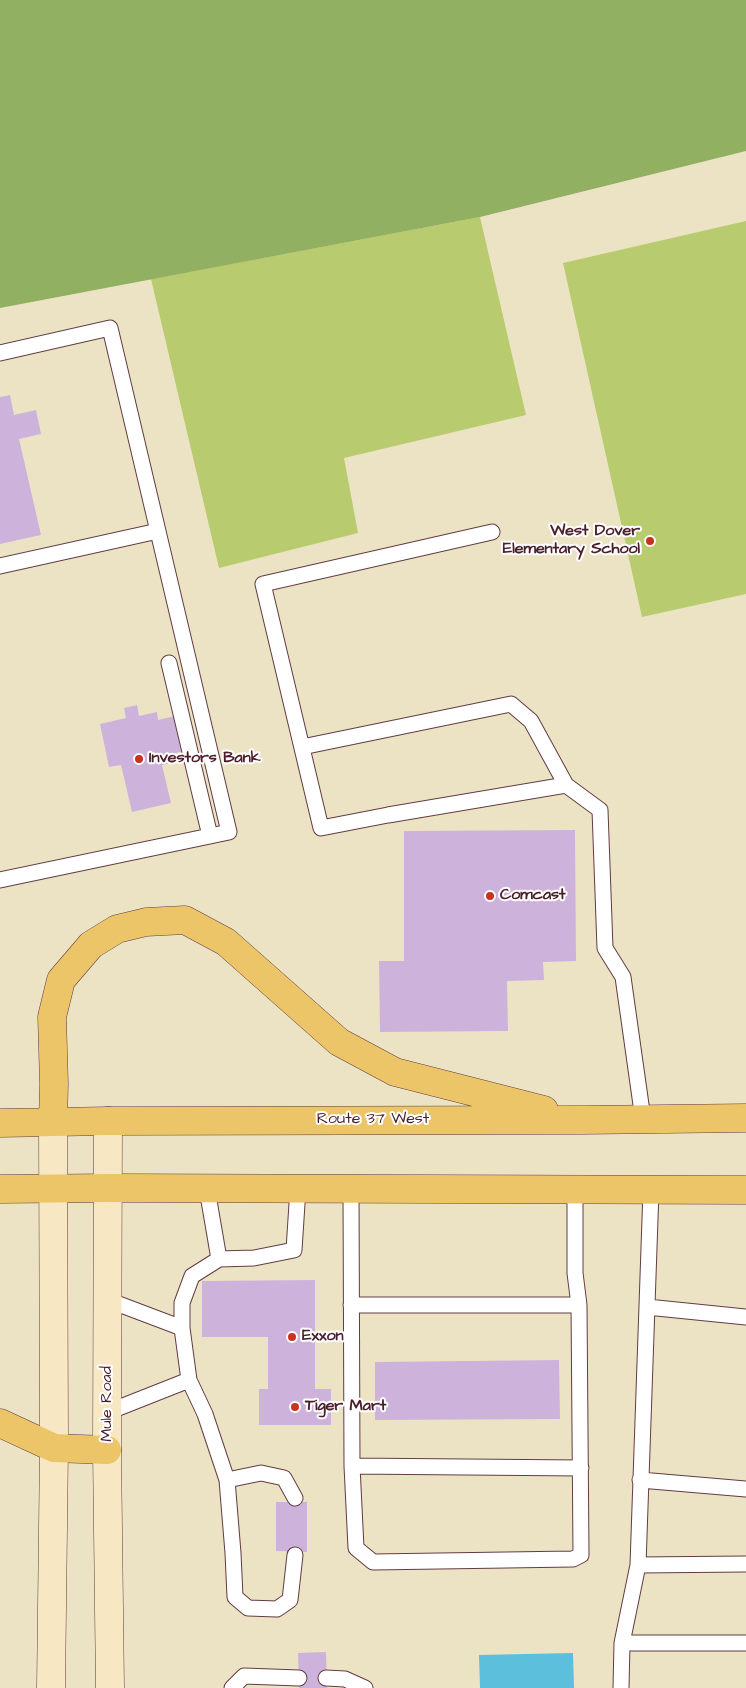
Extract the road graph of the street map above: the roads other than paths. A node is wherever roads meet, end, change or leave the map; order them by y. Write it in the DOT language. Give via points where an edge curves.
graph roads {
  1 [pos="0,353"];
  2 [pos="158,531"];
  3 [pos="492,532"];
  4 [pos="0,566"];
  5 [pos="169,663"];
  6 [pos="302,748"];
  7 [pos="566,785"];
  8 [pos="210,836"];
  9 [pos="1,877"];
  10 [pos="746,1118"];
  11 [pos="643,1119"];
  12 [pos="108,1120"];
  13 [pos="583,1120"];
  14 [pos="53,1121"];
  15 [pos="0,1123"];
  16 [pos="109,1188"];
  17 [pos="207,1188"];
  18 [pos="298,1188"];
  19 [pos="0,1189"];
  20 [pos="53,1189"];
  21 [pos="351,1189"];
  22 [pos="575,1190"];
  23 [pos="651,1190"];
  24 [pos="746,1190"];
  25 [pos="219,1259"];
  26 [pos="108,1300"];
  27 [pos="351,1305"];
  28 [pos="579,1305"];
  29 [pos="647,1307"];
  30 [pos="746,1317"];
  31 [pos="182,1328"];
  32 [pos="189,1380"];
  33 [pos="108,1412"];
  34 [pos="0,1424"];
  35 [pos="54,1448"];
  36 [pos="107,1450"];
  37 [pos="352,1466"];
  38 [pos="581,1468"];
  39 [pos="227,1480"];
  40 [pos="640,1480"];
  41 [pos="746,1490"];
  42 [pos="294,1498"];
  43 [pos="295,1555"];
  44 [pos="746,1564"];
  45 [pos="638,1565"];
  46 [pos="622,1643"];
  47 [pos="746,1643"];
  48 [pos="299,1678"];
  49 [pos="326,1678"];
  50 [pos="51,1688"];
  51 [pos="110,1688"];
  52 [pos="232,1688"];
  53 [pos="365,1688"];
  54 [pos="621,1688"];
  1 -- 2 [label="lane" via="110,328"];
  2 -- 4 [label="lane"];
  2 -- 8 [label="lane" via="229,832"];
  3 -- 6 [label="lane" via="263,584"];
  5 -- 8 [label="lane"];
  6 -- 7 [label="lane" via="511,704 531,721"];
  6 -- 7 [label="lane" via="321,828"];
  7 -- 11 [label="lane" via="600,810 605,948 623,977"];
  8 -- 9 [label="lane"];
  10 -- 11 [label="highway, Route 37 West"];
  11 -- 13 [label="highway, Route 37 West"];
  12 -- 13 [label="highway, Route 37 West"];
  12 -- 14 [label="highway, Route 37 West"];
  12 -- 16 [label="main road, Mule Road"];
  13 -- 14 [label="highway" via="394,1072 340,1042 226,942 185,920 146,922 117,929 90,944 61,980 52,1017"];
  14 -- 15 [label="highway, Route 37 West"];
  14 -- 20 [label="main road"];
  16 -- 17 [label="highway"];
  16 -- 20 [label="highway"];
  16 -- 26 [label="main road, Mule Road"];
  17 -- 18 [label="highway"];
  17 -- 25 [label="lane"];
  18 -- 21 [label="highway"];
  18 -- 25 [label="lane" via="294,1250 254,1258"];
  19 -- 20 [label="highway"];
  20 -- 35 [label="main road"];
  21 -- 22 [label="highway"];
  21 -- 27 [label="lane"];
  22 -- 23 [label="highway"];
  22 -- 28 [label="lane" via="575,1273"];
  23 -- 24 [label="highway"];
  23 -- 29 [label="lane"];
  25 -- 31 [label="lane" via="192,1276 182,1303"];
  26 -- 31 [label="lane"];
  26 -- 33 [label="main road, Mule Road"];
  27 -- 28 [label="lane"];
  27 -- 37 [label="lane"];
  28 -- 38 [label="lane"];
  29 -- 30 [label="lane"];
  29 -- 40 [label="lane"];
  31 -- 32 [label="lane"];
  32 -- 33 [label="lane"];
  32 -- 39 [label="lane" via="205,1414"];
  33 -- 36 [label="main road, Mule Road"];
  34 -- 35 [label="highway"];
  35 -- 36 [label="highway"];
  35 -- 50 [label="main road"];
  36 -- 51 [label="main road, Mule Road"];
  37 -- 38 [label="lane"];
  37 -- 38 [label="lane" via="356,1548 374,1562 573,1559 581,1556"];
  39 -- 42 [label="lane" via="261,1473 284,1478"];
  39 -- 43 [label="lane" via="235,1597 248,1608 277,1610 290,1600"];
  40 -- 41 [label="lane"];
  40 -- 45 [label="lane"];
  44 -- 45 [label="lane"];
  45 -- 46 [label="lane"];
  46 -- 47 [label="lane"];
  46 -- 54 [label="lane"];
  48 -- 52 [label="lane" via="244,1676"];
  49 -- 53 [label="lane" via="345,1679"];
}
